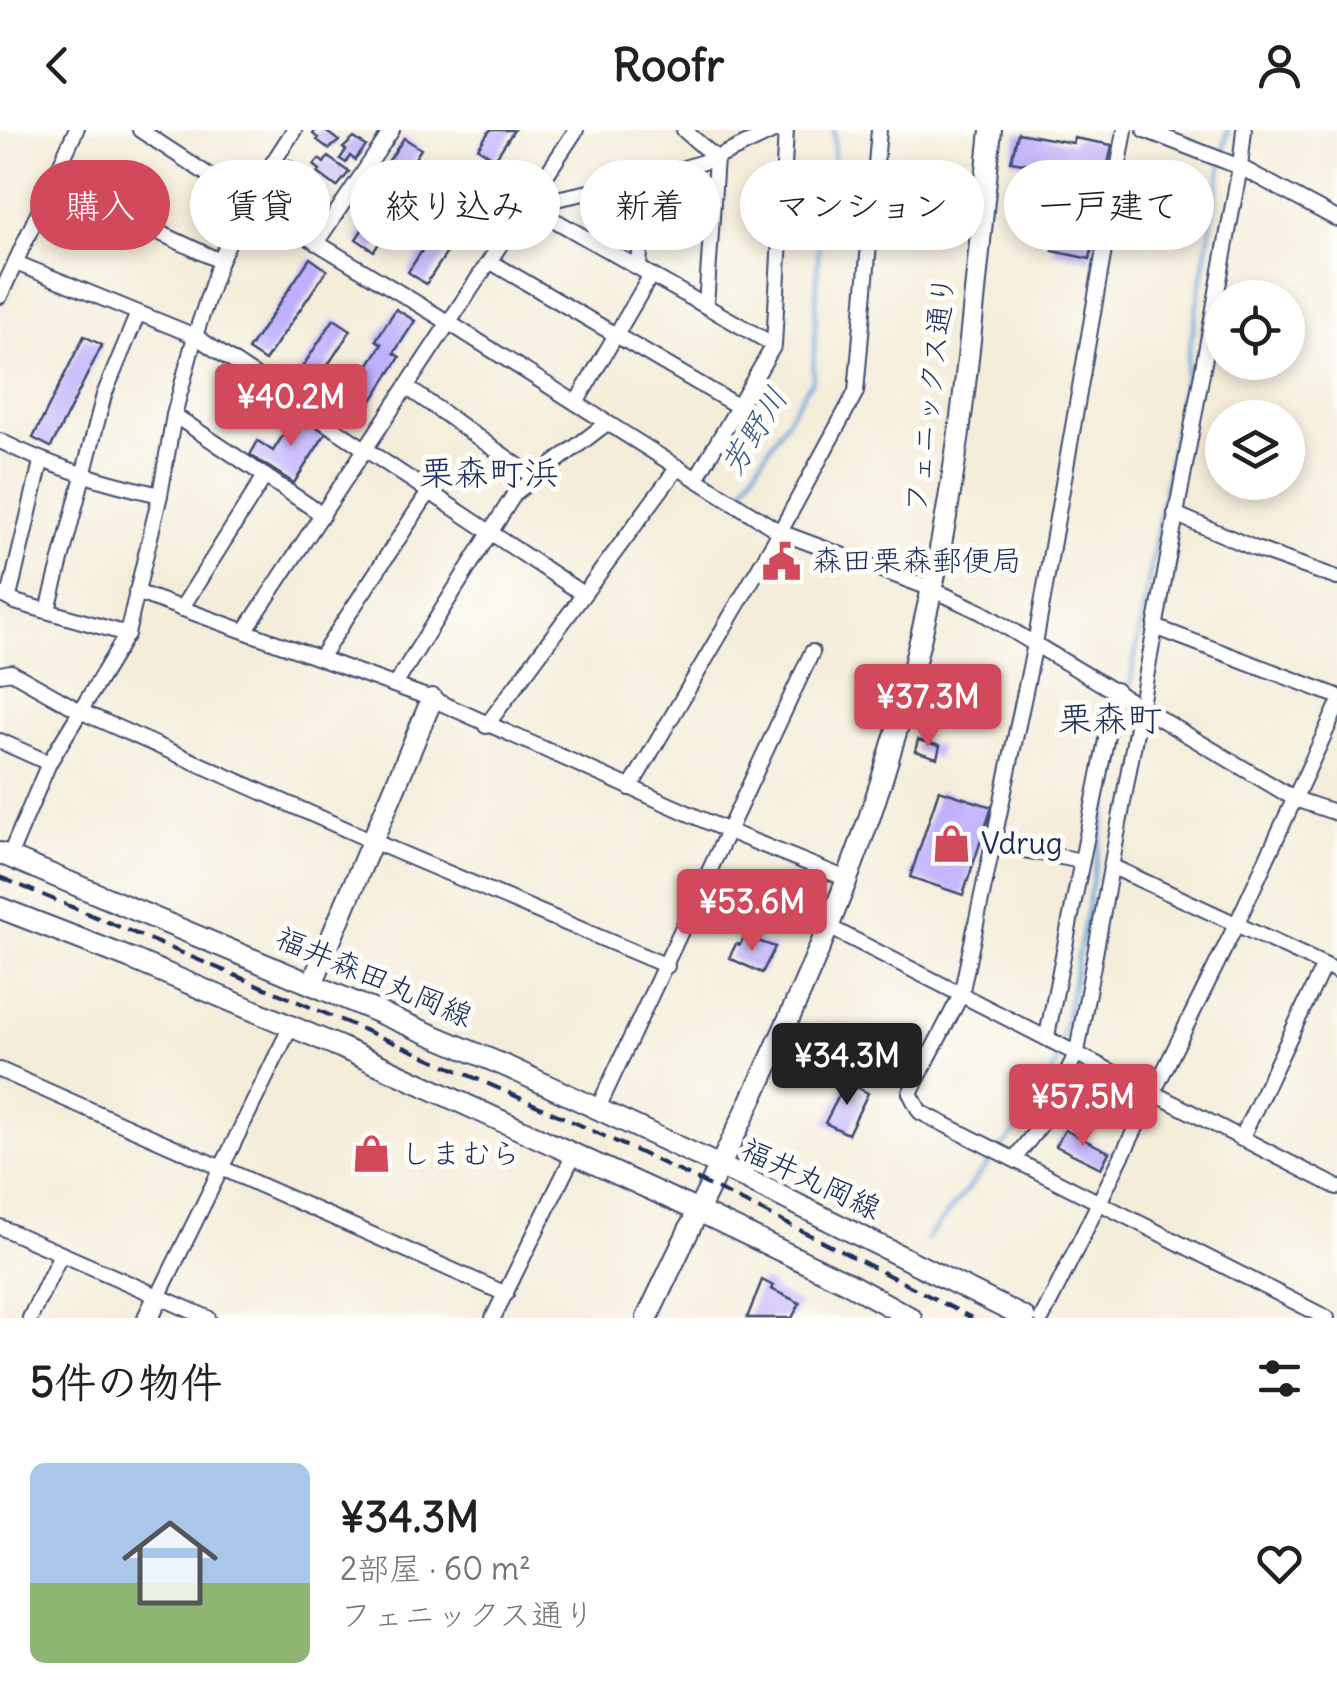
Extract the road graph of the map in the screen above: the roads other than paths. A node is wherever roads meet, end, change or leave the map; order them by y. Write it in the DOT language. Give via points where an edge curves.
graph roads {
  1 [pos="76,130"];
  2 [pos="140,130"];
  3 [pos="294,130"];
  4 [pos="392,130"];
  5 [pos="576,130"];
  6 [pos="684,130"];
  7 [pos="776,130"];
  8 [pos="786,130"];
  9 [pos="880,130"];
  10 [pos="990,130"];
  11 [pos="1125,130"];
  12 [pos="1146,130"];
  13 [pos="1244,130"];
  14 [pos="716,158"];
  15 [pos="61,160"];
  16 [pos="275,160"];
  17 [pos="557,160"];
  18 [pos="710,160"];
  19 [pos="190,163"];
  20 [pos="1240,167"];
  21 [pos="1337,219"];
  22 [pos="330,221"];
  23 [pos="560,222"];
  24 [pos="30,230"];
  25 [pos="170,238"];
  26 [pos="226,250"];
  27 [pos="329,250"];
  28 [pos="499,250"];
  29 [pos="645,250"];
  30 [pos="220,262"];
  31 [pos="492,262"];
  32 [pos="16,263"];
  33 [pos="645,271"];
  34 [pos="0,296"];
  35 [pos="706,306"];
  36 [pos="138,313"];
  37 [pos="451,324"];
  38 [pos="616,334"];
  39 [pos="195,336"];
  40 [pos="774,345"];
  41 [pos="408,388"];
  42 [pos="576,403"];
  43 [pos="739,407"];
  44 [pos="174,415"];
  45 [pos="607,422"];
  46 [pos="0,441"];
  47 [pos="367,449"];
  48 [pos="41,462"];
  49 [pos="678,468"];
  50 [pos="81,476"];
  51 [pos="265,476"];
  52 [pos="534,477"];
  53 [pos="696,479"];
  54 [pos="430,492"];
  55 [pos="160,495"];
  56 [pos="323,514"];
  57 [pos="1176,514"];
  58 [pos="780,532"];
  59 [pos="490,534"];
  60 [pos="1337,578"];
  61 [pos="932,589"];
  62 [pos="136,592"];
  63 [pos="583,594"];
  64 [pos="4,595"];
  65 [pos="181,608"];
  66 [pos="48,610"];
  67 [pos="1156,626"];
  68 [pos="245,632"];
  69 [pos="127,634"];
  70 [pos="1035,644"];
  71 [pos="812,652"];
  72 [pos="320,658"];
  73 [pos="0,674"];
  74 [pos="395,684"];
  75 [pos="1116,690"];
  76 [pos="1337,696"];
  77 [pos="432,699"];
  78 [pos="1140,704"];
  79 [pos="1337,707"];
  80 [pos="82,712"];
  81 [pos="486,726"];
  82 [pos="0,741"];
  83 [pos="49,763"];
  84 [pos="630,788"];
  85 [pos="1295,798"];
  86 [pos="1337,813"];
  87 [pos="728,831"];
  88 [pos="370,840"];
  89 [pos="993,844"];
  90 [pos="5,855"];
  91 [pos="1082,861"];
  92 [pos="1113,867"];
  93 [pos="847,879"];
  94 [pos="0,908"];
  95 [pos="1236,925"];
  96 [pos="827,926"];
  97 [pos="667,966"];
  98 [pos="1331,968"];
  99 [pos="312,984"];
  100 [pos="961,995"];
  101 [pos="291,1026"];
  102 [pos="1047,1036"];
  103 [pos="1077,1052"];
  104 [pos="0,1070"];
  105 [pos="1153,1096"];
  106 [pos="598,1108"];
  107 [pos="1240,1139"];
  108 [pos="574,1154"];
  109 [pos="1015,1158"];
  110 [pos="720,1166"];
  111 [pos="224,1168"];
  112 [pos="1337,1188"];
  113 [pos="1100,1202"];
  114 [pos="698,1211"];
  115 [pos="0,1228"];
  116 [pos="60,1254"];
  117 [pos="506,1294"];
  118 [pos="158,1297"];
  119 [pos="30,1318"];
  120 [pos="148,1318"];
  121 [pos="208,1318"];
  122 [pos="493,1318"];
  123 [pos="647,1318"];
  124 [pos="910,1318"];
  125 [pos="1024,1318"];
  126 [pos="1042,1318"];
  127 [pos="1327,1318"];
  1 -- 15 [label="street"];
  2 -- 19 [label="street"];
  3 -- 16 [label="street"];
  4 -- 22 [label="street"];
  5 -- 17 [label="street"];
  6 -- 14 [label="street"];
  7 -- 14 [label="street"];
  8 -- 40 [label="street"];
  9 -- 58 [label="street" via="856,392"];
  10 -- 61 [label="main road, フェニックス通り" via="956,465"];
  11 -- 70 [label="street"];
  12 -- 20 [label="street"];
  13 -- 20 [label="street"];
  14 -- 18 [label="street"];
  14 -- 35 [label="street"];
  20 -- 21 [label="street"];
  20 -- 57 [label="street"];
  23 -- 33 [label="street"];
  24 -- 32 [label="street"];
  25 -- 30 [label="street"];
  26 -- 30 [label="street"];
  27 -- 37 [label="street"];
  28 -- 31 [label="street"];
  29 -- 33 [label="street"];
  30 -- 39 [label="street"];
  31 -- 37 [label="street"];
  31 -- 38 [label="street"];
  32 -- 34 [label="street"];
  32 -- 36 [label="street"];
  33 -- 35 [label="street"];
  33 -- 38 [label="street"];
  35 -- 40 [label="street"];
  36 -- 39 [label="street"];
  36 -- 50 [label="street" via="104,395"];
  37 -- 41 [label="street"];
  37 -- 42 [label="street"];
  38 -- 42 [label="street"];
  38 -- 43 [label="street"];
  39 -- 44 [label="street"];
  39 -- 47 [label="street"];
  40 -- 43 [label="street"];
  41 -- 47 [label="street"];
  41 -- 52 [label="street"];
  42 -- 45 [label="street"];
  43 -- 53 [label="street"];
  44 -- 51 [label="street"];
  44 -- 55 [label="street"];
  45 -- 49 [label="street"];
  45 -- 52 [label="street"];
  46 -- 48 [label="street"];
  47 -- 54 [label="street"];
  47 -- 56 [label="street"];
  48 -- 50 [label="street"];
  48 -- 64 [label="street"];
  49 -- 53 [label="street"];
  49 -- 63 [label="street"];
  50 -- 55 [label="street"];
  50 -- 66 [label="street"];
  51 -- 56 [label="street"];
  51 -- 65 [label="street"];
  52 -- 59 [label="street" via="515,493"];
  53 -- 58 [label="street"];
  54 -- 59 [label="street"];
  54 -- 72 [label="street"];
  55 -- 62 [label="street"];
  56 -- 68 [label="street"];
  57 -- 60 [label="street"];
  57 -- 67 [label="street"];
  58 -- 61 [label="street"];
  58 -- 84 [label="street"];
  59 -- 63 [label="street"];
  59 -- 74 [label="street"];
  61 -- 70 [label="street"];
  61 -- 93 [label="main road, フェニックス通り"];
  62 -- 65 [label="street"];
  62 -- 69 [label="street"];
  63 -- 81 [label="street"];
  64 -- 66 [label="street"];
  65 -- 68 [label="street"];
  66 -- 69 [label="street"];
  67 -- 76 [label="street"];
  67 -- 78 [label="street"];
  68 -- 72 [label="street"];
  69 -- 80 [label="street"];
  70 -- 75 [label="street"];
  70 -- 89 [label="street"];
  71 -- 87 [label="street"];
  72 -- 74 [label="street"];
  73 -- 80 [label="street" via="11,672"];
  74 -- 77 [label="street"];
  75 -- 78 [label="street"];
  75 -- 91 [label="street"];
  77 -- 81 [label="street"];
  77 -- 88 [label="main road"];
  78 -- 85 [label="street"];
  78 -- 92 [label="street"];
  79 -- 85 [label="street"];
  80 -- 83 [label="street"];
  80 -- 88 [label="street"];
  81 -- 84 [label="street"];
  82 -- 83 [label="street"];
  83 -- 90 [label="street"];
  84 -- 87 [label="street"];
  85 -- 86 [label="street"];
  85 -- 95 [label="street"];
  87 -- 93 [label="street"];
  87 -- 97 [label="street"];
  88 -- 97 [label="street"];
  88 -- 99 [label="main road"];
  89 -- 91 [label="street"];
  89 -- 100 [label="street"];
  90 -- 99 [label="main road, 福井森田丸岡線"];
  91 -- 102 [label="street"];
  92 -- 95 [label="street"];
  92 -- 103 [label="street"];
  93 -- 96 [label="main road, フェニックス通り"];
  94 -- 101 [label="main road"];
  95 -- 98 [label="street"];
  95 -- 105 [label="street"];
  96 -- 100 [label="street"];
  96 -- 110 [label="main road, フェニックス通り"];
  97 -- 106 [label="street"];
  98 -- 107 [label="street"];
  99 -- 106 [label="main road, 福井森田丸岡線"];
  100 -- 102 [label="street"];
  100 -- 109 [label="street" via="910,1094 920,1112"];
  101 -- 108 [label="main road"];
  101 -- 111 [label="street"];
  102 -- 103 [label="street"];
  103 -- 105 [label="street"];
  103 -- 109 [label="street" via="1044,1122"];
  104 -- 111 [label="street"];
  105 -- 107 [label="street"];
  105 -- 113 [label="street"];
  106 -- 110 [label="main road, 福井森田丸岡線"];
  107 -- 112 [label="street"];
  108 -- 114 [label="main road"];
  108 -- 117 [label="street"];
  109 -- 113 [label="street"];
  110 -- 114 [label="main road, 福井丸岡線"];
  110 -- 125 [label="main road, 福井丸岡線"];
  111 -- 117 [label="street"];
  111 -- 118 [label="street"];
  113 -- 126 [label="street"];
  113 -- 127 [label="street"];
  114 -- 123 [label="main road, 福井丸岡線"];
  114 -- 124 [label="main road"];
  115 -- 116 [label="street"];
  116 -- 118 [label="street"];
  116 -- 119 [label="street"];
  117 -- 122 [label="street"];
  118 -- 120 [label="main road"];
  118 -- 121 [label="street"];
}
